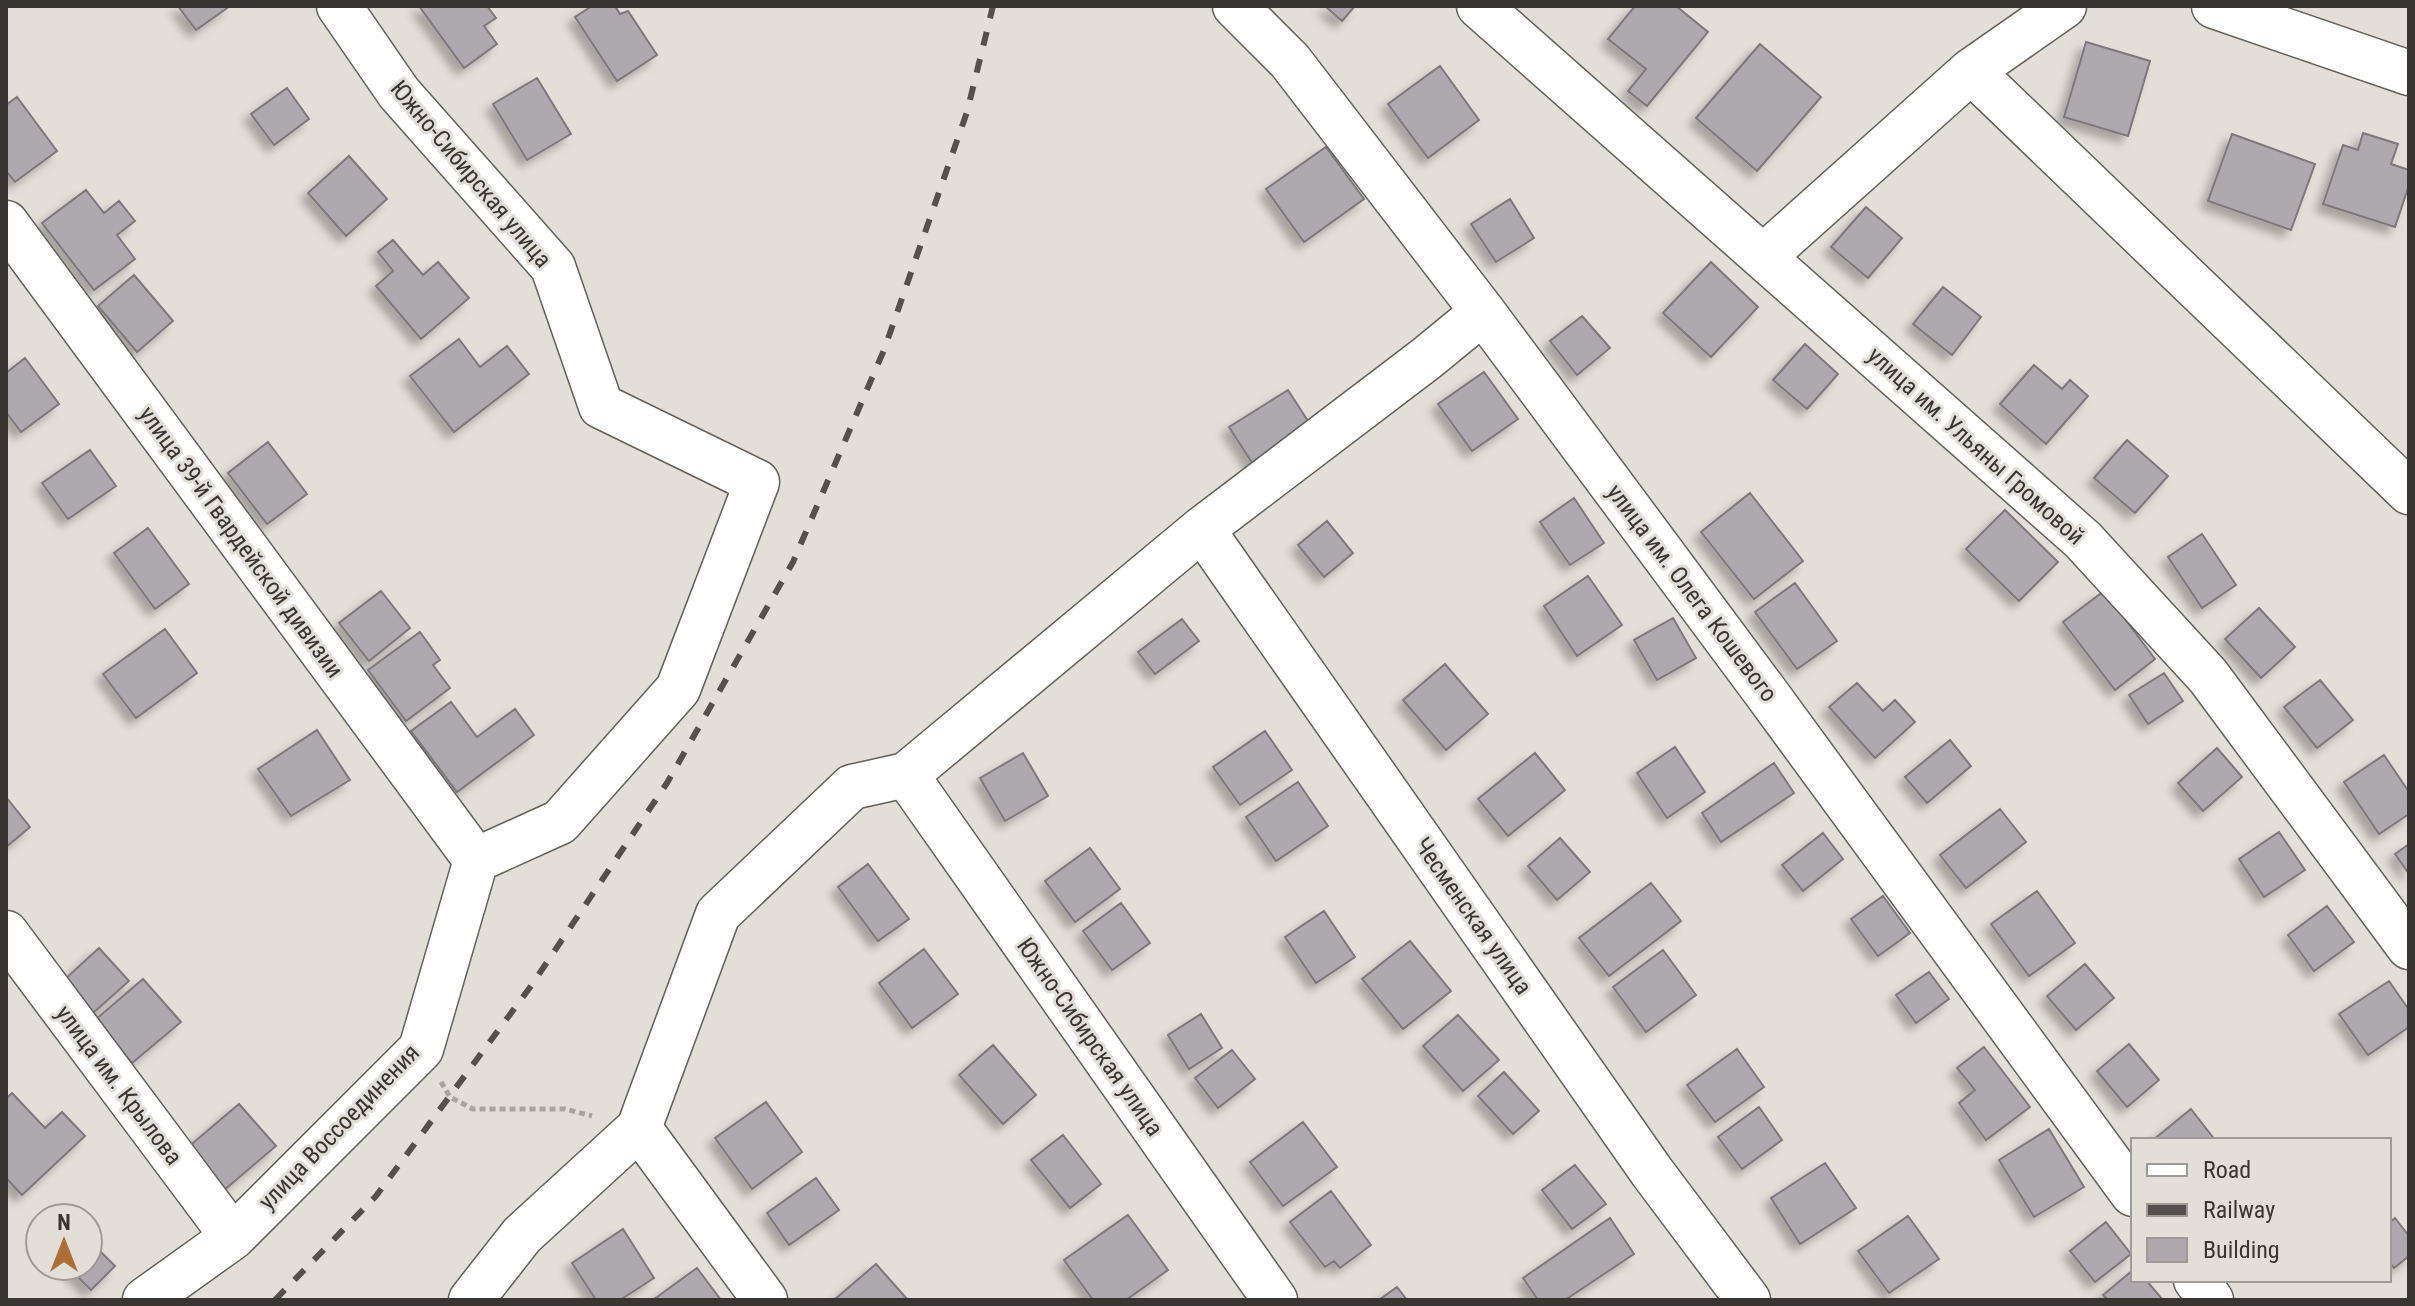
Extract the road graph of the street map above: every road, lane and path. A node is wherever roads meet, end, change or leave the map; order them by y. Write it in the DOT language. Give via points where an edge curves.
graph roads {
  1 [pos="339,6"];
  2 [pos="1235,6"];
  3 [pos="1479,6"];
  4 [pos="2064,6"];
  5 [pos="2214,6"];
  6 [pos="1971,71"];
  7 [pos="2409,73"];
  8 [pos="6,223"];
  9 [pos="1763,257"];
  10 [pos="1483,312"];
  11 [pos="2409,492"];
  12 [pos="1202,529"];
  13 [pos="906,775"];
  14 [pos="476,860"];
  15 [pos="6,933"];
  16 [pos="2409,947"];
  17 [pos="421,1049"];
  18 [pos="639,1128"];
  19 [pos="2131,1191"];
  20 [pos="233,1237"];
  21 [pos="2198,1282"];
  22 [pos="145,1300"];
  23 [pos="471,1300"];
  24 [pos="765,1300"];
  25 [pos="1275,1300"];
  26 [pos="1748,1300"];
  27 [pos="2211,1300"];
  1 -- 14 [label="street, Южно-Сибирская улица" via="399,93 553,267 601,406 757,482 678,689 560,822"];
  2 -- 10 [label="street, улица им. Олега Кошевого" via="1290,61"];
  3 -- 9 [label="street, улица им. Ульяны Громовой"];
  4 -- 6 [label="street"];
  5 -- 7 [label="street"];
  6 -- 9 [label="street"];
  6 -- 11 [label="street"];
  8 -- 14 [label="street, улица 39-й Гвардейской дивизии"];
  9 -- 16 [label="street, улица им. Ульяны Громовой" via="2083,540 2208,676"];
  10 -- 12 [label="street"];
  10 -- 19 [label="street, улица им. Олега Кошевого"];
  12 -- 13 [label="street"];
  12 -- 26 [label="street, Чесменская улица" via="1652,1172"];
  13 -- 18 [label="street" via="852,787 718,914"];
  13 -- 25 [label="street, Южно-Сибирская улица"];
  14 -- 17 [label="street, улица Воссоединения"];
  15 -- 20 [label="street, улица им. Крылова"];
  17 -- 18 [label="path" via="450,1097 473,1109 565,1109"];
  17 -- 20 [label="street, улица Воссоединения"];
  18 -- 23 [label="street" via="522,1235"];
  18 -- 24 [label="street"];
  20 -- 22 [label="street, улица Воссоединения"];
  21 -- 27 [label="street"];
}
